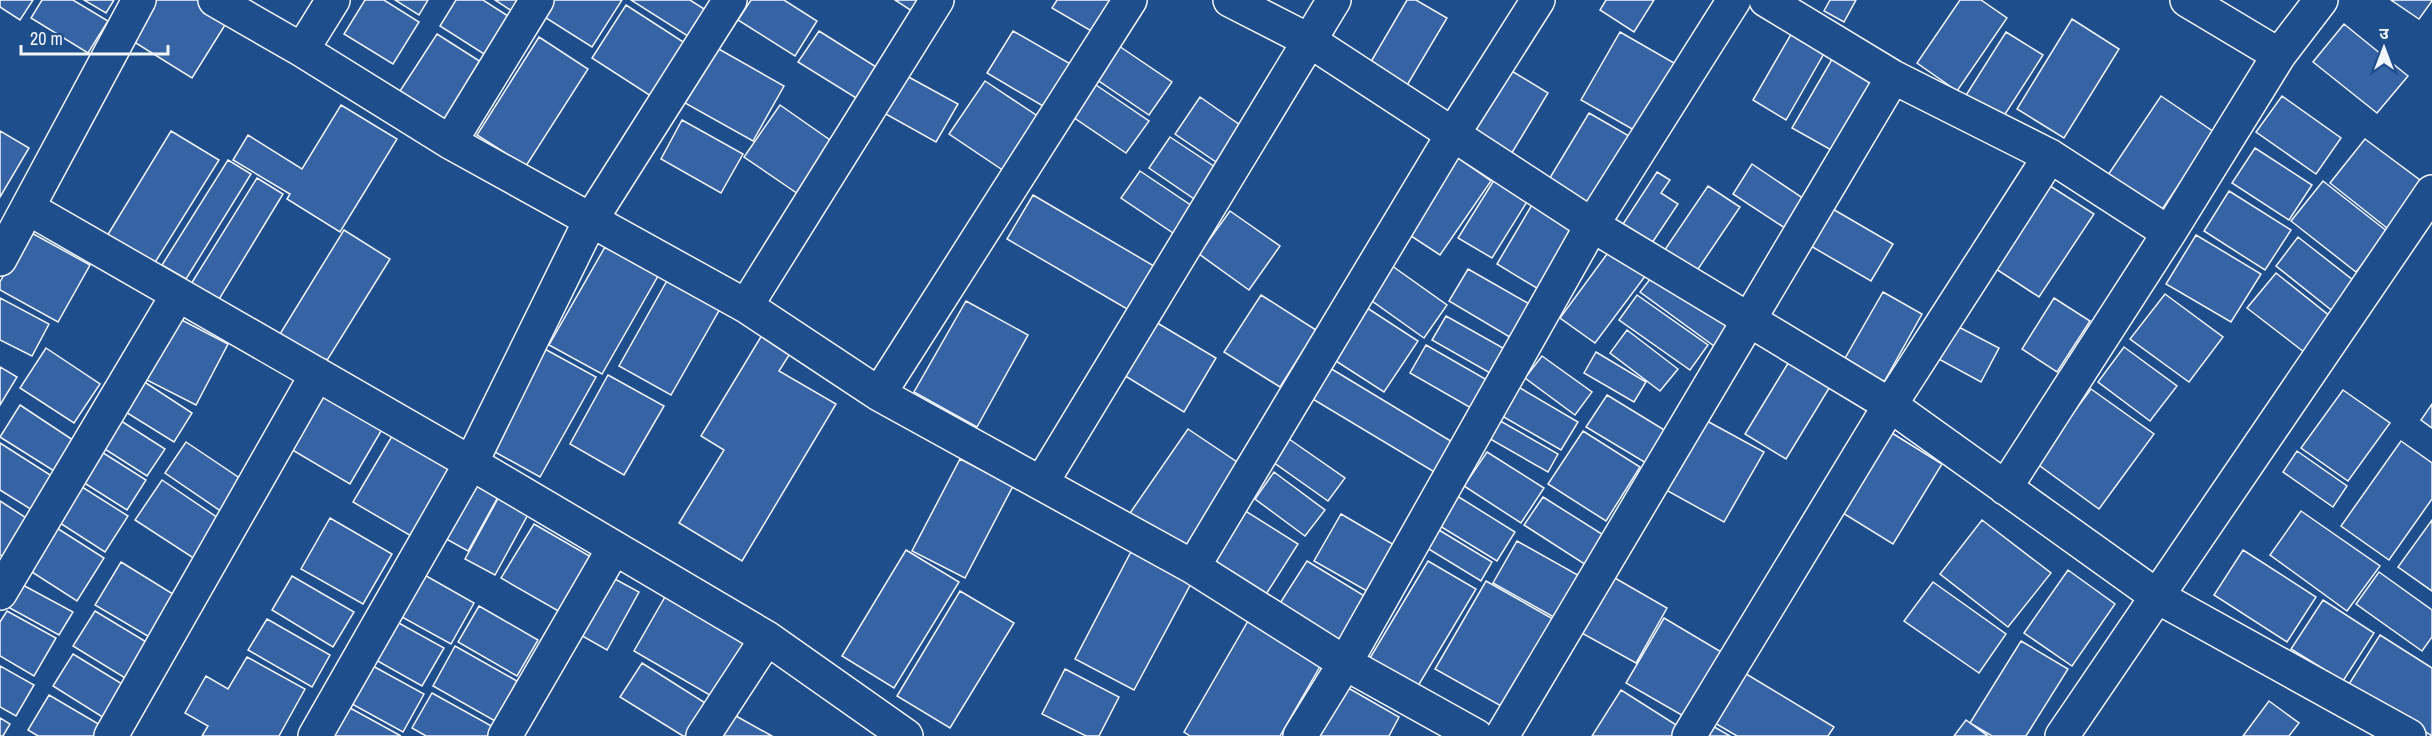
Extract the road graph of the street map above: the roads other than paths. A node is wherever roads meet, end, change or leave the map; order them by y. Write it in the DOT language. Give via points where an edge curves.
graph roads {
  1 [pos="139,0"];
  2 [pos="215,0"];
  3 [pos="333,0"];
  4 [pos="537,0"];
  5 [pos="730,0"];
  6 [pos="938,0"];
  7 [pos="1130,0"];
  8 [pos="1230,0"];
  9 [pos="1334,0"];
  10 [pos="1538,0"];
  11 [pos="1734,0"];
  12 [pos="1766,0"];
  13 [pos="2187,0"];
  14 [pos="2321,0"];
  15 [pos="1310,41"];
  16 [pos="302,50"];
  17 [pos="2279,55"];
  18 [pos="1893,77"];
  19 [pos="1452,134"];
  20 [pos="450,142"];
  21 [pos="2050,156"];
  22 [pos="2432,192"];
  23 [pos="28,208"];
  24 [pos="590,221"];
  25 [pos="1592,225"];
  26 [pos="2169,233"];
  27 [pos="0,259"];
  28 [pos="177,296"];
  29 [pos="746,306"];
  30 [pos="1749,319"];
  31 [pos="317,374"];
  32 [pos="879,394"];
  33 [pos="1890,405"];
  34 [pos="471,463"];
  35 [pos="1042,482"];
  36 [pos="2005,488"];
  37 [pos="614,548"];
  38 [pos="1193,567"];
  39 [pos="0,593"];
  40 [pos="2158,597"];
  41 [pos="767,638"];
  42 [pos="1346,663"];
  43 [pos="897,734"];
  44 [pos="111,736"];
  45 [pos="315,736"];
  46 [pos="505,736"];
  47 [pos="702,736"];
  48 [pos="1300,736"];
  49 [pos="1476,736"];
  50 [pos="1502,736"];
  51 [pos="1689,736"];
  52 [pos="2062,736"];
  53 [pos="2409,736"];
  1 -- 23 [label="street"];
  2 -- 16 [label="street"];
  3 -- 16 [label="street"];
  4 -- 20 [label="street"];
  5 -- 24 [label="street"];
  6 -- 29 [label="street"];
  7 -- 32 [label="street"];
  8 -- 15 [label="street"];
  9 -- 15 [label="street"];
  10 -- 19 [label="street"];
  11 -- 25 [label="street"];
  12 -- 18 [label="street"];
  13 -- 17 [label="street"];
  14 -- 17 [label="street"];
  15 -- 19 [label="street"];
  15 -- 35 [label="street"];
  16 -- 20 [label="street"];
  17 -- 26 [label="street"];
  18 -- 21 [label="street"];
  18 -- 30 [label="street"];
  19 -- 25 [label="street"];
  19 -- 38 [label="street"];
  20 -- 24 [label="street"];
  21 -- 26 [label="street"];
  21 -- 33 [label="street"];
  22 -- 40 [label="street"];
  23 -- 27 [label="street"];
  23 -- 28 [label="street"];
  24 -- 29 [label="street"];
  24 -- 34 [label="street"];
  25 -- 30 [label="street"];
  25 -- 42 [label="street"];
  26 -- 36 [label="street"];
  28 -- 31 [label="street"];
  28 -- 39 [label="street"];
  29 -- 32 [label="street"];
  30 -- 33 [label="street"];
  30 -- 50 [label="street"];
  31 -- 34 [label="street"];
  31 -- 44 [label="street"];
  32 -- 35 [label="street"];
  33 -- 36 [label="street"];
  33 -- 51 [label="street"];
  34 -- 37 [label="street"];
  34 -- 45 [label="street"];
  35 -- 38 [label="street"];
  36 -- 40 [label="street"];
  37 -- 41 [label="street"];
  37 -- 46 [label="street"];
  38 -- 42 [label="street"];
  40 -- 52 [label="street"];
  40 -- 53 [label="street"];
  41 -- 43 [label="street"];
  41 -- 47 [label="street"];
  42 -- 48 [label="street"];
  42 -- 49 [label="street"];
}
